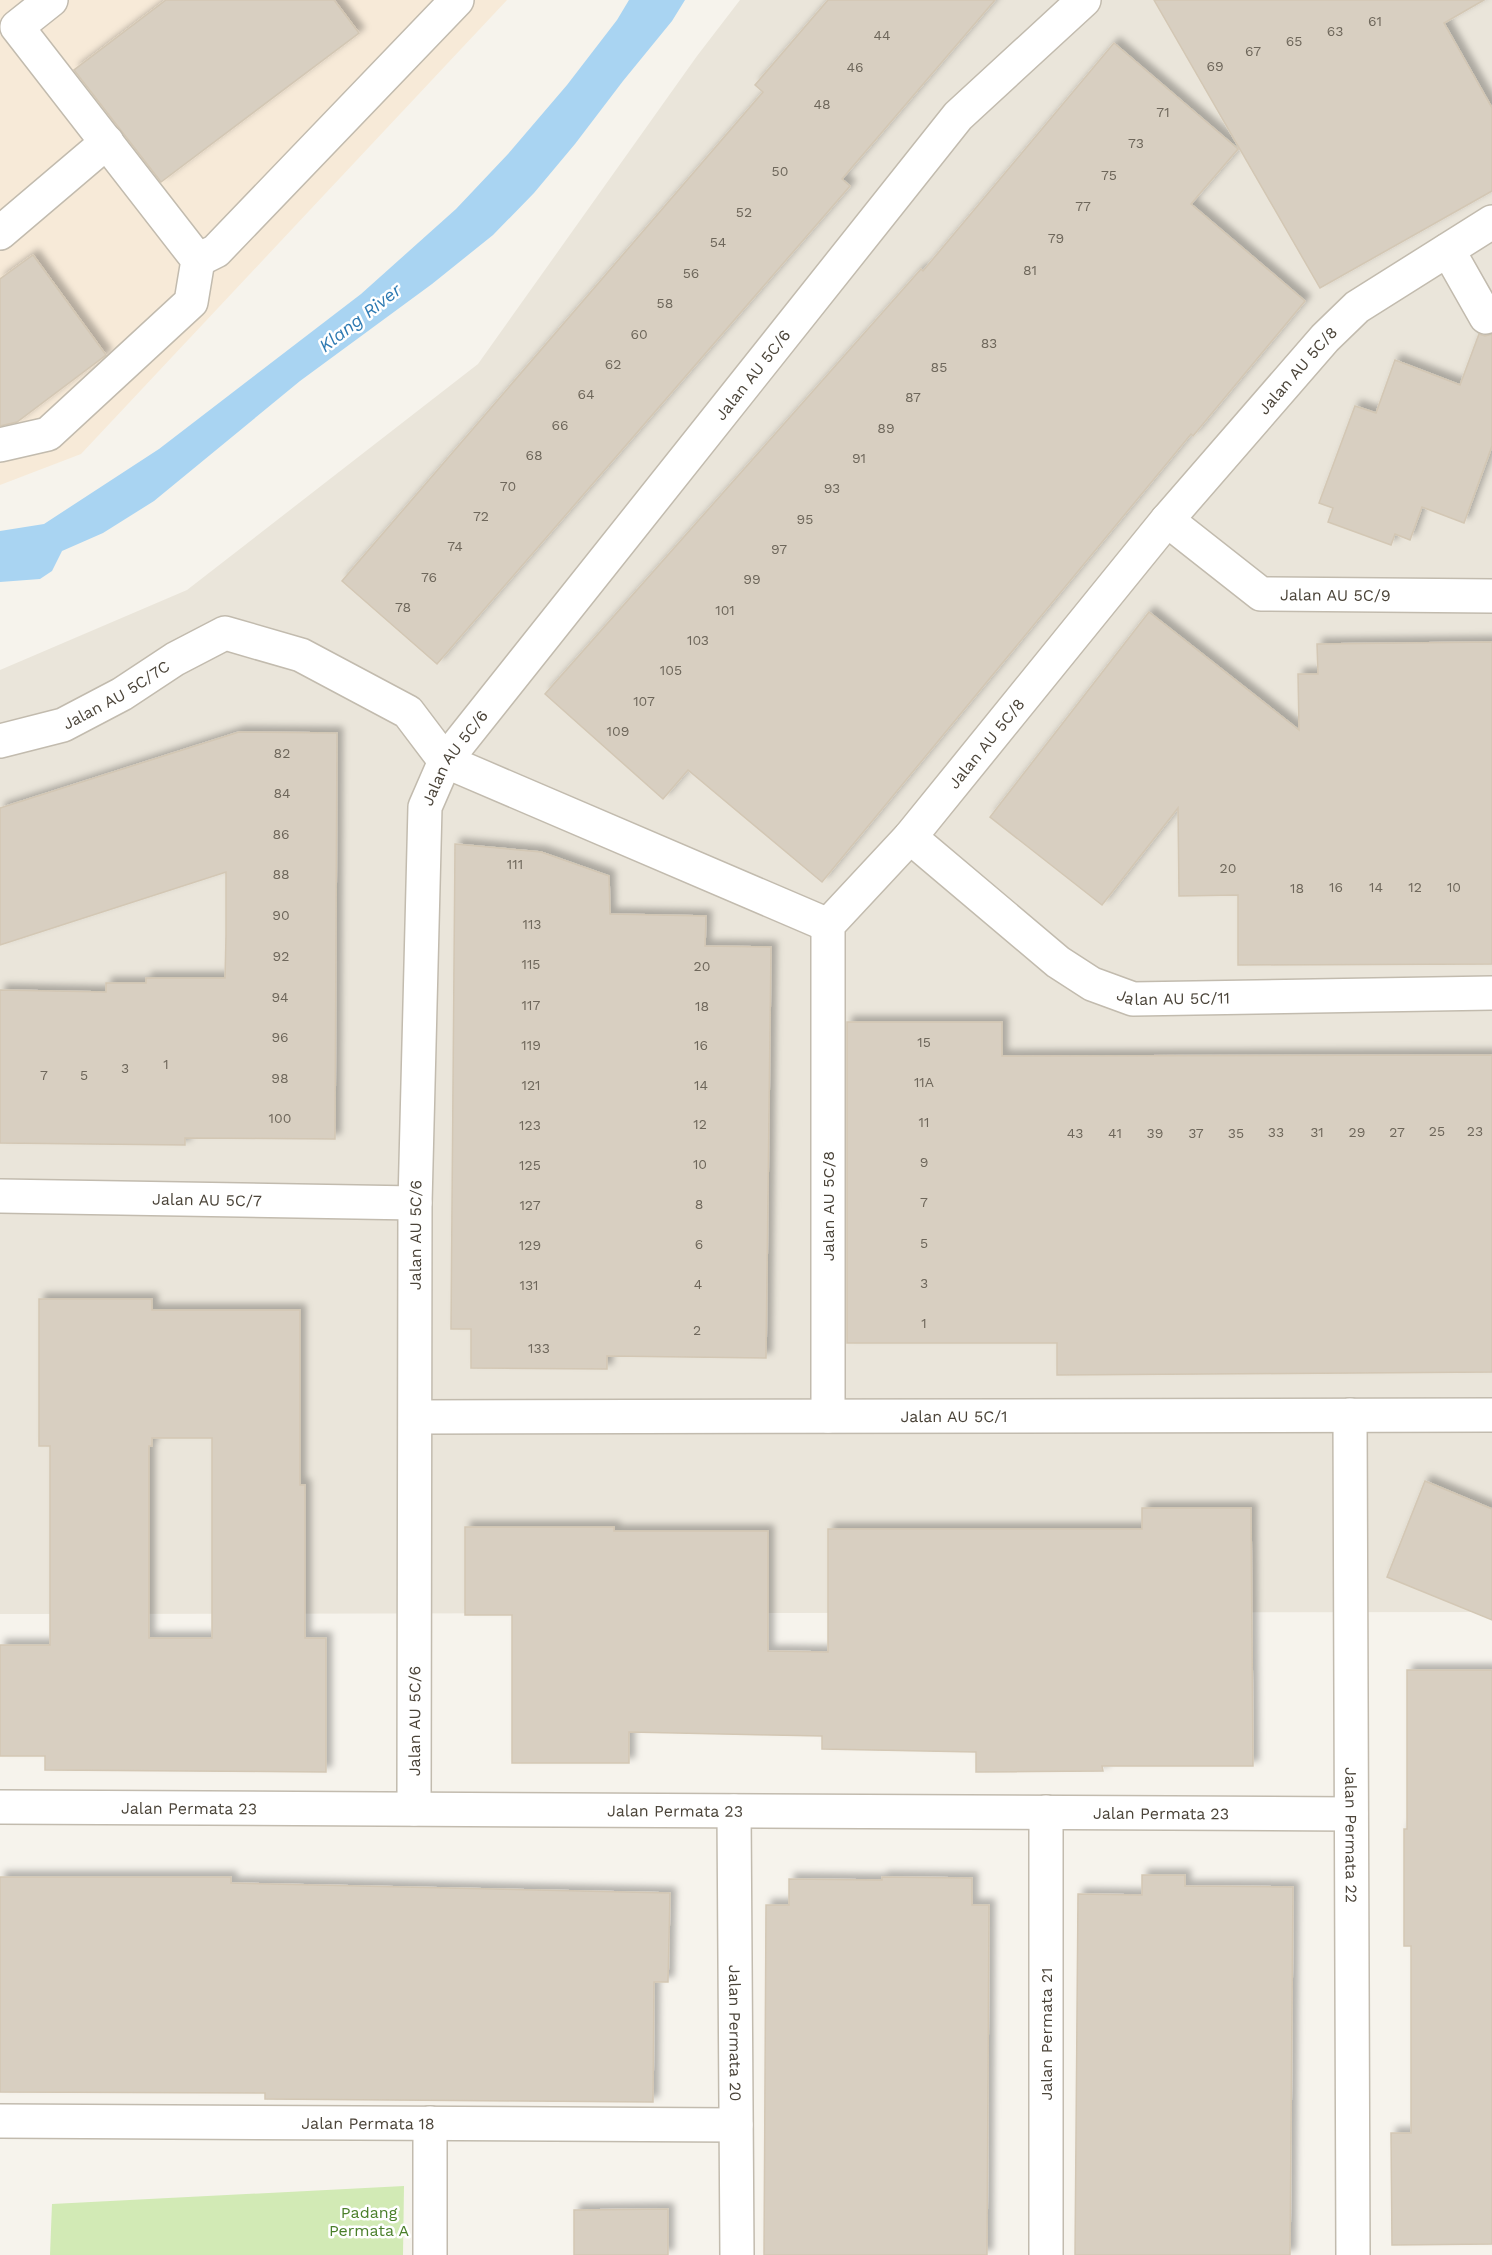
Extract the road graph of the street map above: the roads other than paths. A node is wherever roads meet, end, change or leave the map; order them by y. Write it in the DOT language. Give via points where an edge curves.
graph roads {
  1 [pos="51,0"];
  2 [pos="457,0"];
  3 [pos="1084,0"];
  4 [pos="107,142"];
  5 [pos="1492,222"];
  6 [pos="0,233"];
  7 [pos="1448,250"];
  8 [pos="198,260"];
  9 [pos="1486,317"];
  10 [pos="0,445"];
  11 [pos="1167,520"];
  12 [pos="1492,596"];
  13 [pos="0,741"];
  14 [pos="445,761"];
  15 [pos="910,837"];
  16 [pos="828,925"];
  17 [pos="1492,993"];
  18 [pos="0,1196"];
  19 [pos="415,1203"];
  20 [pos="1350,1415"];
  21 [pos="1492,1415"];
  22 [pos="828,1416"];
  23 [pos="416,1417"];
  24 [pos="0,1807"];
  25 [pos="414,1809"];
  26 [pos="734,1811"];
  27 [pos="1046,1812"];
  28 [pos="1351,1814"];
  29 [pos="0,2121"];
  30 [pos="430,2123"];
  31 [pos="736,2125"];
  32 [pos="430,2255"];
  33 [pos="737,2255"];
  34 [pos="1046,2255"];
  35 [pos="1353,2255"];
  1 -- 4 [label="street" via="17,27"];
  2 -- 8 [label="street" via="216,251"];
  3 -- 14 [label="street, Jalan AU 5C/6" via="958,116"];
  4 -- 6 [label="street"];
  4 -- 8 [label="street"];
  5 -- 7 [label="street, Jalan AU 5C/8"];
  7 -- 9 [label="street"];
  7 -- 11 [label="street, Jalan AU 5C/8" via="1357,307 1325,338"];
  8 -- 10 [label="street" via="190,302 48,434"];
  11 -- 12 [label="street, Jalan AU 5C/9" via="1260,594"];
  11 -- 15 [label="street, Jalan AU 5C/8"];
  13 -- 14 [label="street, Jalan AU 5C/7C" via="63,725 225,633 301,655 408,712"];
  14 -- 16 [label="street"];
  14 -- 19 [label="street, Jalan AU 5C/6" via="425,807"];
  15 -- 16 [label="street, Jalan AU 5C/8"];
  15 -- 17 [label="street, Jalan AU 5C/11" via="1058,962 1092,984 1133,999"];
  16 -- 22 [label="street, Jalan AU 5C/8"];
  18 -- 19 [label="street, Jalan AU 5C/7"];
  19 -- 23 [label="street, Jalan AU 5C/6"];
  20 -- 21 [label="street, Jalan AU 5C/1"];
  20 -- 22 [label="street, Jalan AU 5C/1"];
  20 -- 28 [label="street, Jalan Permata 22"];
  22 -- 23 [label="street, Jalan AU 5C/1"];
  23 -- 25 [label="street, Jalan AU 5C/6"];
  24 -- 25 [label="street, Jalan Permata 23"];
  25 -- 26 [label="street, Jalan Permata 23"];
  26 -- 27 [label="street, Jalan Permata 23"];
  26 -- 31 [label="street, Jalan Permata 20"];
  27 -- 28 [label="street, Jalan Permata 23"];
  27 -- 34 [label="street, Jalan Permata 21"];
  28 -- 35 [label="street, Jalan Permata 22"];
  29 -- 30 [label="street, Jalan Permata 18"];
  30 -- 31 [label="street, Jalan Permata 18"];
  30 -- 32 [label="street"];
  31 -- 33 [label="street, Jalan Permata 20"];
}
